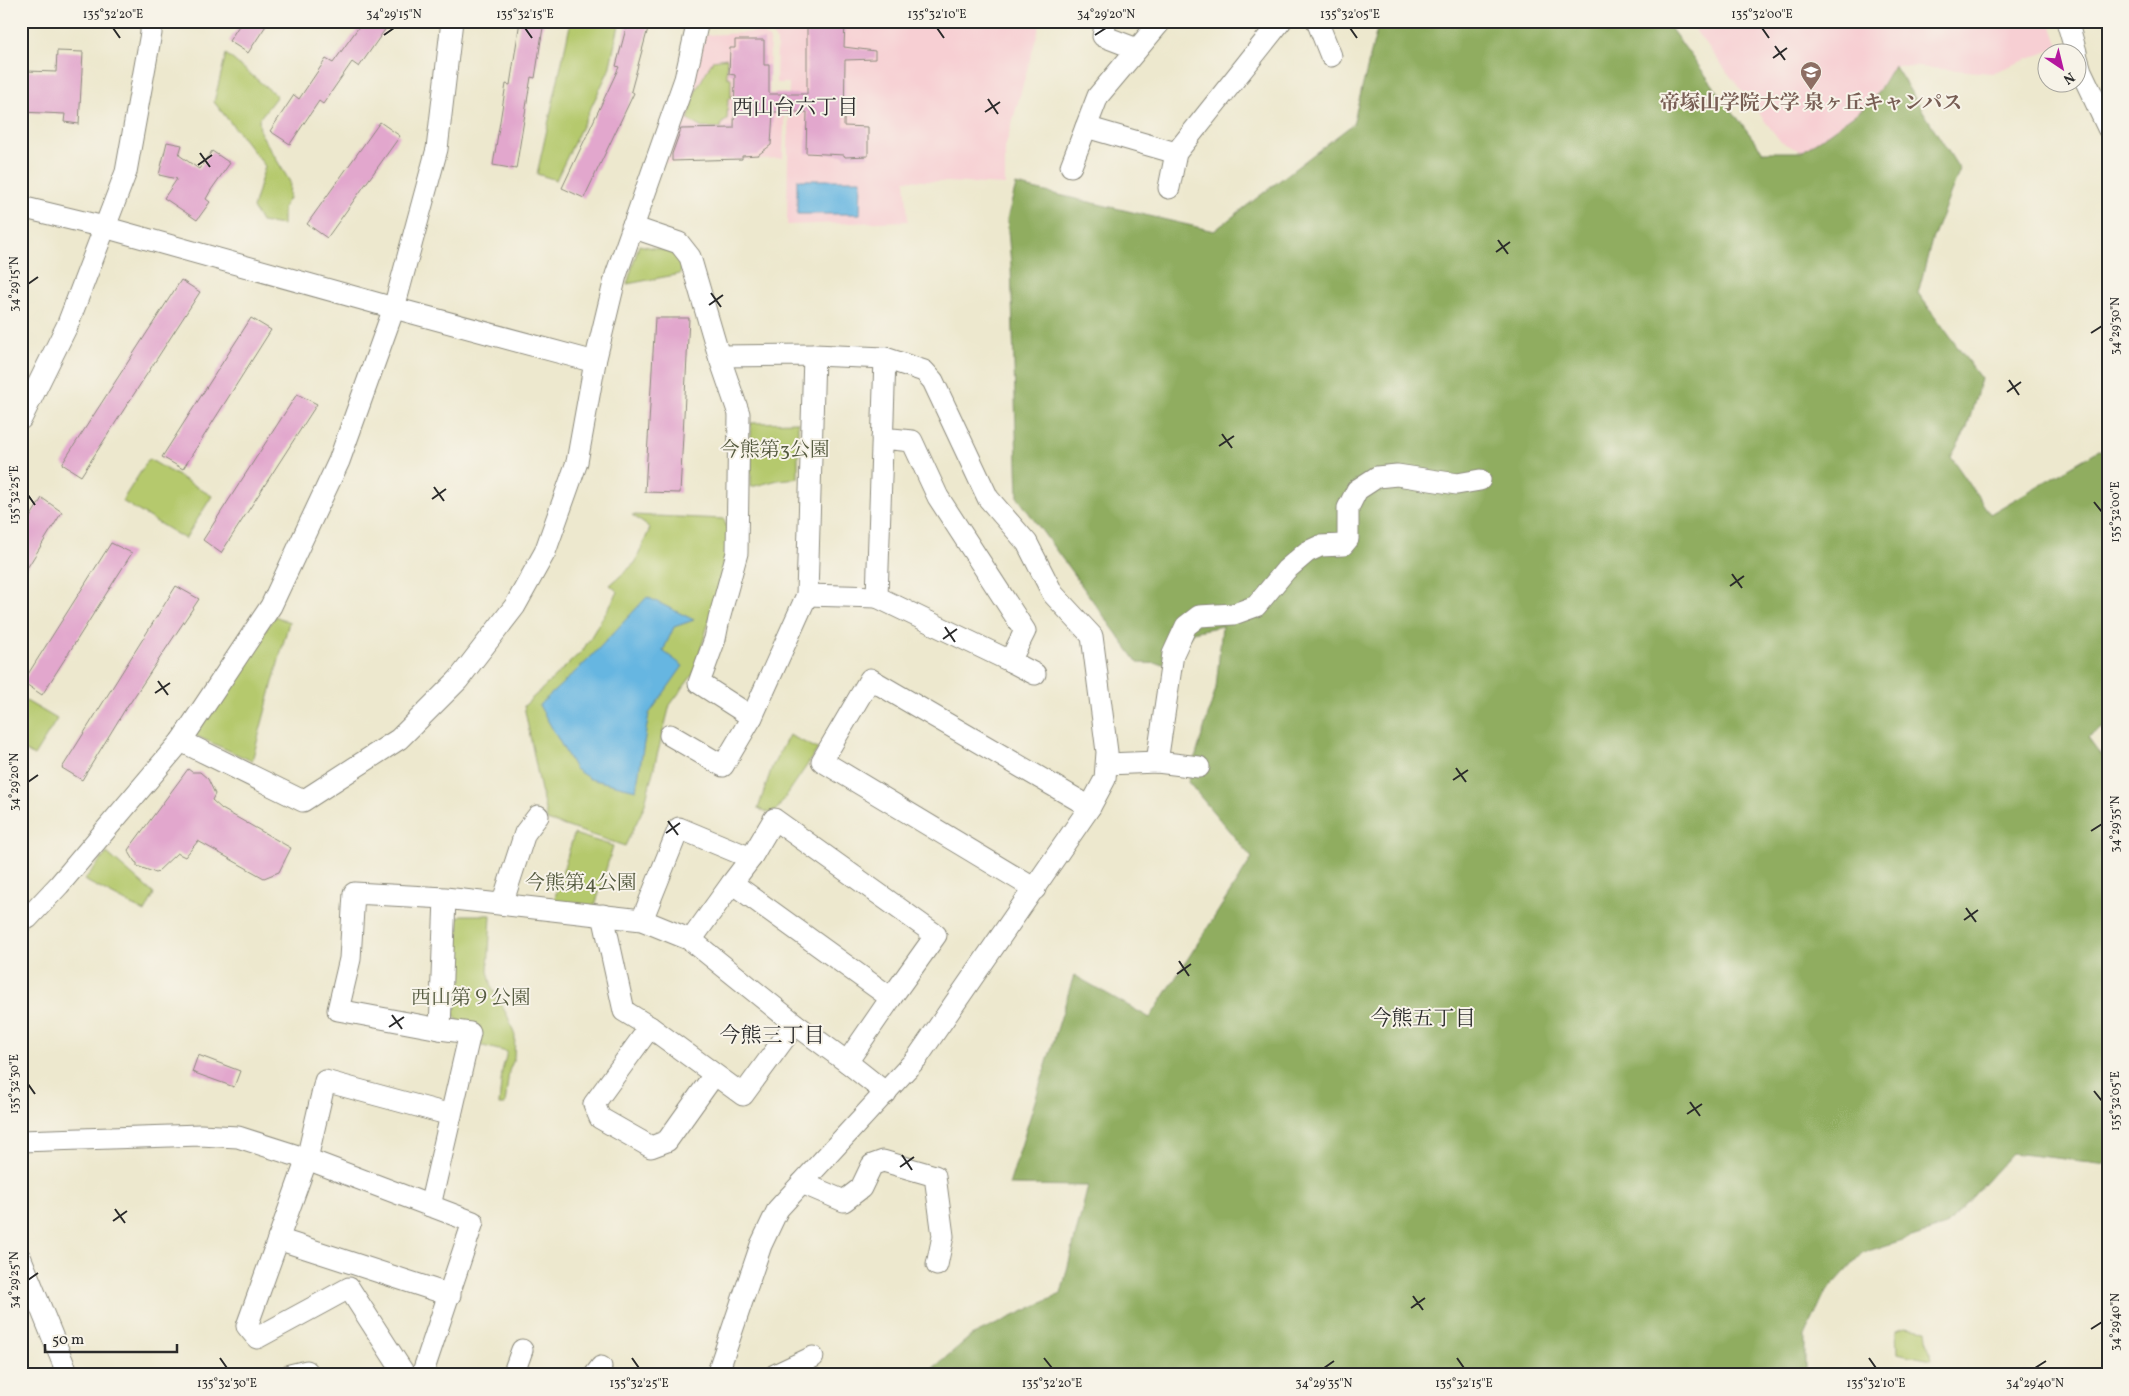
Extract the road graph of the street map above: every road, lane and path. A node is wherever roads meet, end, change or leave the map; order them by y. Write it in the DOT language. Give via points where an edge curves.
graph roads {
  1 [pos="151,21"];
  2 [pos="452,21"];
  3 [pos="698,21"];
  4 [pos="1106,21"];
  5 [pos="1161,21"];
  6 [pos="1281,21"];
  7 [pos="1317,21"];
  8 [pos="2067,21"];
  9 [pos="2073,42"];
  10 [pos="1137,49"];
  11 [pos="1331,56"];
  12 [pos="2086,80"];
  13 [pos="1086,127"];
  14 [pos="2108,128"];
  15 [pos="1176,153"];
  16 [pos="1071,166"];
  17 [pos="1169,188"];
  18 [pos="21,207"];
  19 [pos="104,227"];
  20 [pos="632,227"];
  21 [pos="394,308"];
  22 [pos="814,355"];
  23 [pos="719,356"];
  24 [pos="885,358"];
  25 [pos="595,362"];
  26 [pos="21,419"];
  27 [pos="882,438"];
  28 [pos="1480,480"];
  29 [pos="807,595"];
  30 [pos="877,597"];
  31 [pos="1010,661"];
  32 [pos="1035,674"];
  33 [pos="752,717"];
  34 [pos="670,735"];
  35 [pos="181,741"];
  36 [pos="1157,762"];
  37 [pos="1107,764"];
  38 [pos="1199,767"];
  39 [pos="1090,807"];
  40 [pos="538,816"];
  41 [pos="751,858"];
  42 [pos="732,883"];
  43 [pos="1035,889"];
  44 [pos="445,898"];
  45 [pos="502,904"];
  46 [pos="603,914"];
  47 [pos="642,920"];
  48 [pos="21,922"];
  49 [pos="691,940"];
  50 [pos="891,998"];
  51 [pos="795,1024"];
  52 [pos="650,1027"];
  53 [pos="440,1029"];
  54 [pos="847,1062"];
  55 [pos="714,1075"];
  56 [pos="886,1093"];
  57 [pos="451,1116"];
  58 [pos="21,1141"];
  59 [pos="307,1159"];
  60 [pos="802,1183"];
  61 [pos="430,1206"];
  62 [pos="278,1239"];
  63 [pos="21,1259"];
  64 [pos="937,1265"];
  65 [pos="356,1266"];
  66 [pos="349,1288"];
  67 [pos="450,1295"];
  68 [pos="522,1350"];
  69 [pos="813,1357"];
  70 [pos="68,1375"];
  71 [pos="290,1375"];
  72 [pos="308,1375"];
  73 [pos="405,1375"];
  74 [pos="422,1375"];
  75 [pos="514,1375"];
  76 [pos="717,1375"];
  77 [pos="775,1375"];
  1 -- 19 [label="street" via="126,172"];
  2 -- 21 [label="street" via="437,150"];
  3 -- 20 [label="street" via="685,79"];
  4 -- 10 [label="street" via="1103,36"];
  5 -- 10 [label="street"];
  6 -- 15 [label="street"];
  7 -- 11 [label="street"];
  8 -- 9 [label="street"];
  10 -- 13 [label="street" via="1098,96"];
  12 -- 14 [label="street"];
  13 -- 15 [label="street"];
  13 -- 16 [label="street"];
  15 -- 17 [label="street"];
  18 -- 19 [label="street"];
  19 -- 21 [label="street"];
  19 -- 26 [label="street" via="67,326"];
  20 -- 23 [label="street" via="679,243 690,257"];
  20 -- 25 [label="street" via="616,275"];
  21 -- 25 [label="street"];
  21 -- 35 [label="street" via="339,461 270,606"];
  22 -- 23 [label="street"];
  22 -- 24 [label="street"];
  22 -- 29 [label="street"];
  23 -- 33 [label="street" via="739,414 737,553 716,639 699,683"];
  24 -- 27 [label="street"];
  24 -- 37 [label="street" via="924,371 933,382 988,498 1027,543 1053,594 1092,636"];
  25 -- 35 [label="street" via="577,462 545,552 515,606 484,647 458,680 399,739 303,801"];
  27 -- 30 [label="street"];
  27 -- 31 [label="street" via="912,441 938,497 1025,631"];
  28 -- 36 [label="street" via="1457,484 1397,476 1377,477 1357,490 1348,508 1348,539 1343,545 1320,546 1307,552 1286,570 1256,606 1234,614 1199,616 1186,626 1173,654"];
  29 -- 30 [label="street"];
  29 -- 33 [label="street"];
  30 -- 31 [label="street"];
  31 -- 32 [label="street"];
  33 -- 34 [label="street" via="723,766"];
  35 -- 48 [label="street" via="59,885"];
  36 -- 37 [label="street"];
  36 -- 38 [label="street"];
  37 -- 39 [label="street" via="1105,779"];
  39 -- 43 [label="street"];
  39 -- 43 [label="street" via="870,679 822,761"];
  40 -- 45 [label="street" via="525,833"];
  41 -- 42 [label="street"];
  41 -- 47 [label="street" via="679,828"];
  41 -- 50 [label="street" via="774,819 936,935"];
  42 -- 49 [label="street"];
  42 -- 50 [label="street"];
  43 -- 56 [label="street" via="917,1058"];
  44 -- 45 [label="street"];
  44 -- 53 [label="street"];
  44 -- 53 [label="street" via="354,893 350,959 338,1010"];
  45 -- 46 [label="street"];
  46 -- 47 [label="street"];
  46 -- 52 [label="street" via="624,1011"];
  47 -- 49 [label="street"];
  49 -- 51 [label="street"];
  50 -- 54 [label="street"];
  51 -- 54 [label="street"];
  51 -- 55 [label="street" via="743,1095"];
  52 -- 55 [label="street"];
  52 -- 55 [label="street" via="594,1104 600,1118 652,1147 667,1141"];
  53 -- 57 [label="street" via="470,1032"];
  54 -- 56 [label="street"];
  56 -- 60 [label="street"];
  57 -- 59 [label="street" via="324,1081"];
  57 -- 61 [label="street"];
  58 -- 59 [label="street" via="229,1136"];
  59 -- 61 [label="street"];
  59 -- 62 [label="street"];
  60 -- 64 [label="street" via="844,1201 861,1188 872,1166 883,1161 935,1176 943,1236"];
  60 -- 76 [label="street" via="778,1209 761,1245"];
  61 -- 67 [label="street" via="473,1222"];
  62 -- 65 [label="street"];
  62 -- 66 [label="street" via="247,1326 257,1338"];
  63 -- 70 [label="street"];
  65 -- 66 [label="street"];
  65 -- 67 [label="street"];
  66 -- 73 [label="street"];
  67 -- 74 [label="street"];
  68 -- 75 [label="street"];
  69 -- 77 [label="street"];
  71 -- 72 [label="street" via="307,1371"];
}
